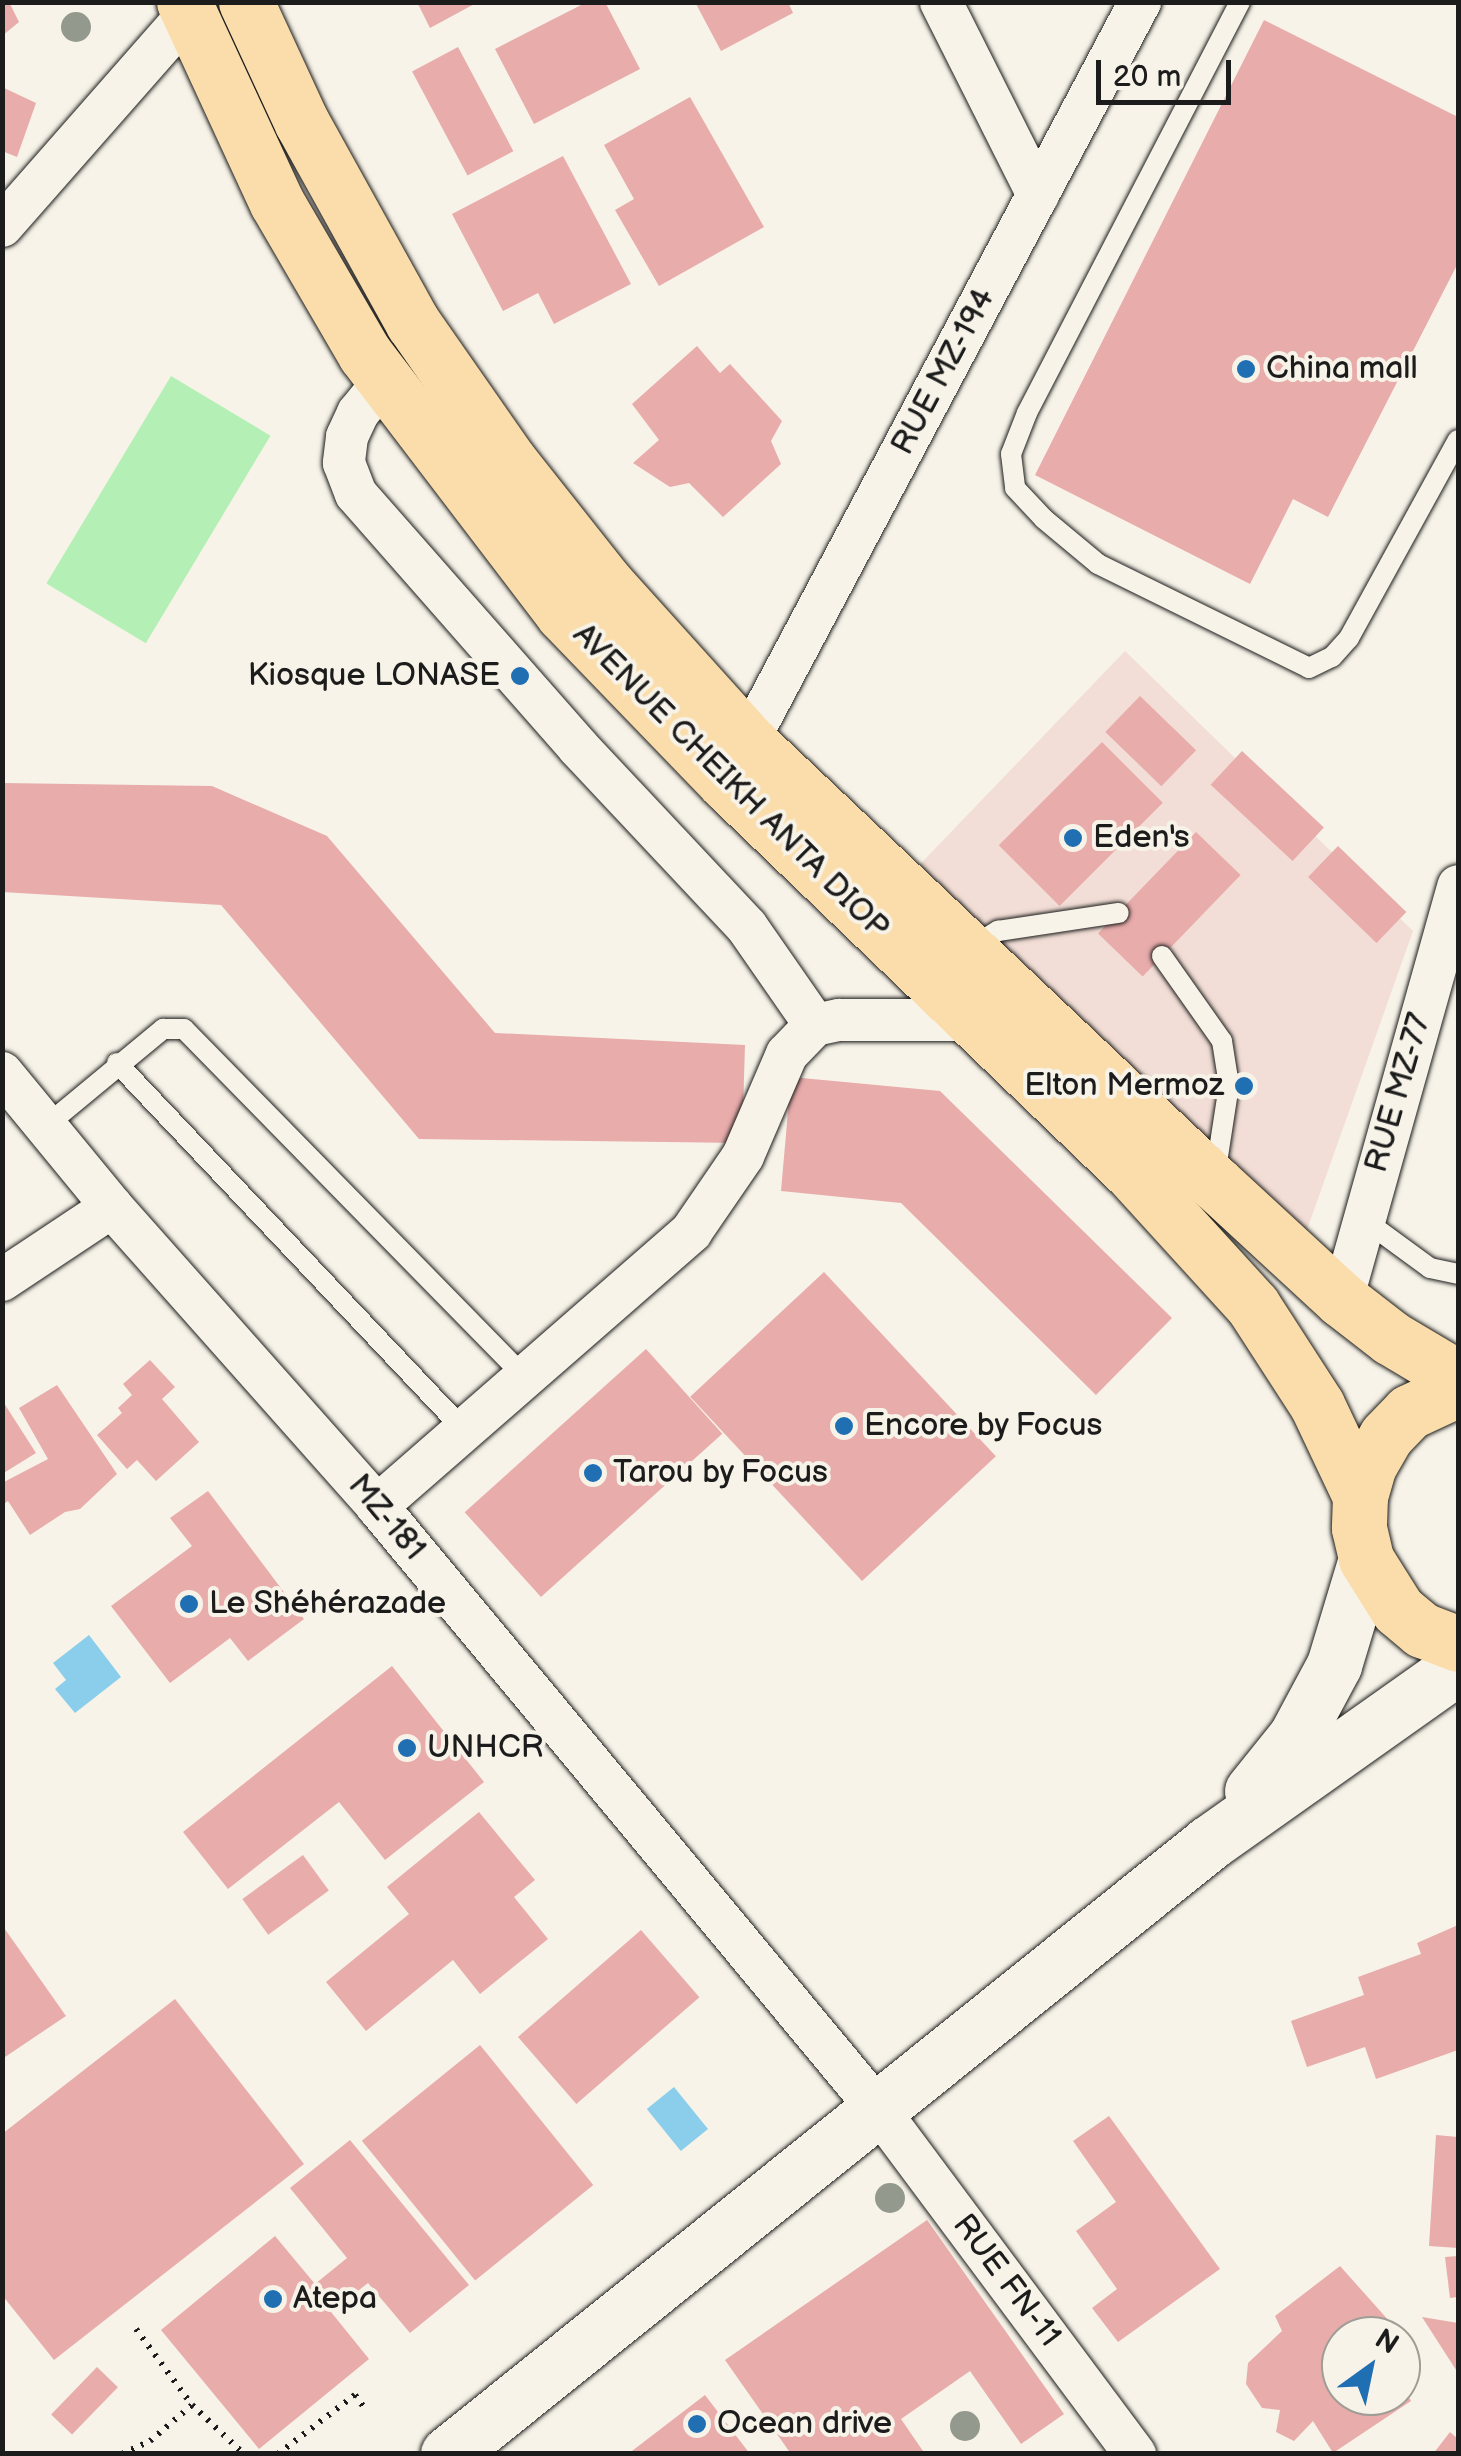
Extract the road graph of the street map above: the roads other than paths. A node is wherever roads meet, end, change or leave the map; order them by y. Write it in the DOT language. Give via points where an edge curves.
graph roads {
  1 [pos="246,2"];
  2 [pos="941,2"];
  3 [pos="1140,2"];
  4 [pos="1240,2"];
  5 [pos="186,8"];
  6 [pos="1038,195"];
  7 [pos="2,226"];
  8 [pos="384,380"];
  9 [pos="1458,440"];
  10 [pos="748,741"];
  11 [pos="1458,886"];
  12 [pos="1118,913"];
  13 [pos="966,950"];
  14 [pos="1162,956"];
  15 [pos="970,1020"];
  16 [pos="815,1025"];
  17 [pos="117,1064"];
  18 [pos="2,1073"];
  19 [pos="46,1124"];
  20 [pos="1214,1182"];
  21 [pos="112,1207"];
  22 [pos="1363,1218"];
  23 [pos="1458,1274"];
  24 [pos="2,1280"];
  25 [pos="1342,1300"];
  26 [pos="526,1378"];
  27 [pos="1458,1378"];
  28 [pos="1458,1389"];
  29 [pos="465,1431"];
  30 [pos="1360,1496"];
  31 [pos="377,1506"];
  32 [pos="1366,1558"];
  33 [pos="1458,1644"];
  34 [pos="1458,1667"];
  35 [pos="1208,1843"];
  36 [pos="877,2108"];
  37 [pos="448,2454"];
  38 [pos="1135,2454"];
  1 -- 10 [label="main road, AVENUE CHEIKH ANTA DIOP" via="302,123 413,322 510,462 605,582"];
  2 -- 6 [label="street"];
  3 -- 6 [label="street, RUE MZ-194"];
  4 -- 9 [label="lane" via="1028,413 1011,454 1016,488 1098,564 1309,668 1349,638"];
  5 -- 7 [label="street"];
  5 -- 8 [label="main road, AVENUE CHEIKH ANTA DIOP" via="277,203"];
  6 -- 10 [label="street, RUE MZ-194"];
  8 -- 15 [label="main road, AVENUE CHEIKH ANTA DIOP" via="563,614"];
  8 -- 16 [label="street" via="347,437 344,462 356,494 747,927"];
  10 -- 13 [label="main road, AVENUE CHEIKH ANTA DIOP"];
  11 -- 22 [label="street, RUE MZ-77"];
  12 -- 13 [label="lane" via="998,932"];
  13 -- 20 [label="main road, AVENUE CHEIKH ANTA DIOP"];
  14 -- 20 [label="lane" via="1222,1041 1229,1085"];
  15 -- 16 [label="street"];
  15 -- 30 [label="main road, AVENUE CHEIKH ANTA DIOP" via="1134,1174 1253,1306 1317,1405"];
  16 -- 26 [label="street" via="786,1054 743,1156 691,1232"];
  17 -- 19 [label="lane"];
  17 -- 26 [label="lane" via="164,1029 184,1029"];
  17 -- 29 [label="lane"];
  18 -- 19 [label="street, MZ-181"];
  19 -- 21 [label="street, MZ-181"];
  20 -- 25 [label="main road, AVENUE CHEIKH ANTA DIOP"];
  21 -- 24 [label="street"];
  21 -- 31 [label="street, MZ-181"];
  22 -- 23 [label="lane" via="1430,1268"];
  22 -- 25 [label="street, RUE MZ-77"];
  25 -- 27 [label="main road, AVENUE CHEIKH ANTA DIOP"];
  26 -- 29 [label="street"];
  28 -- 30 [label="main road" via="1409,1412 1386,1436"];
  29 -- 31 [label="street"];
  30 -- 32 [label="main road"];
  31 -- 36 [label="street, MZ-181"];
  32 -- 33 [label="main road" via="1398,1610 1422,1630"];
  32 -- 35 [label="main road" via="1334,1665 1296,1736"];
  34 -- 35 [label="main road"];
  35 -- 36 [label="main road"];
  36 -- 37 [label="main road"];
  36 -- 38 [label="street, RUE FN-11"];
}
